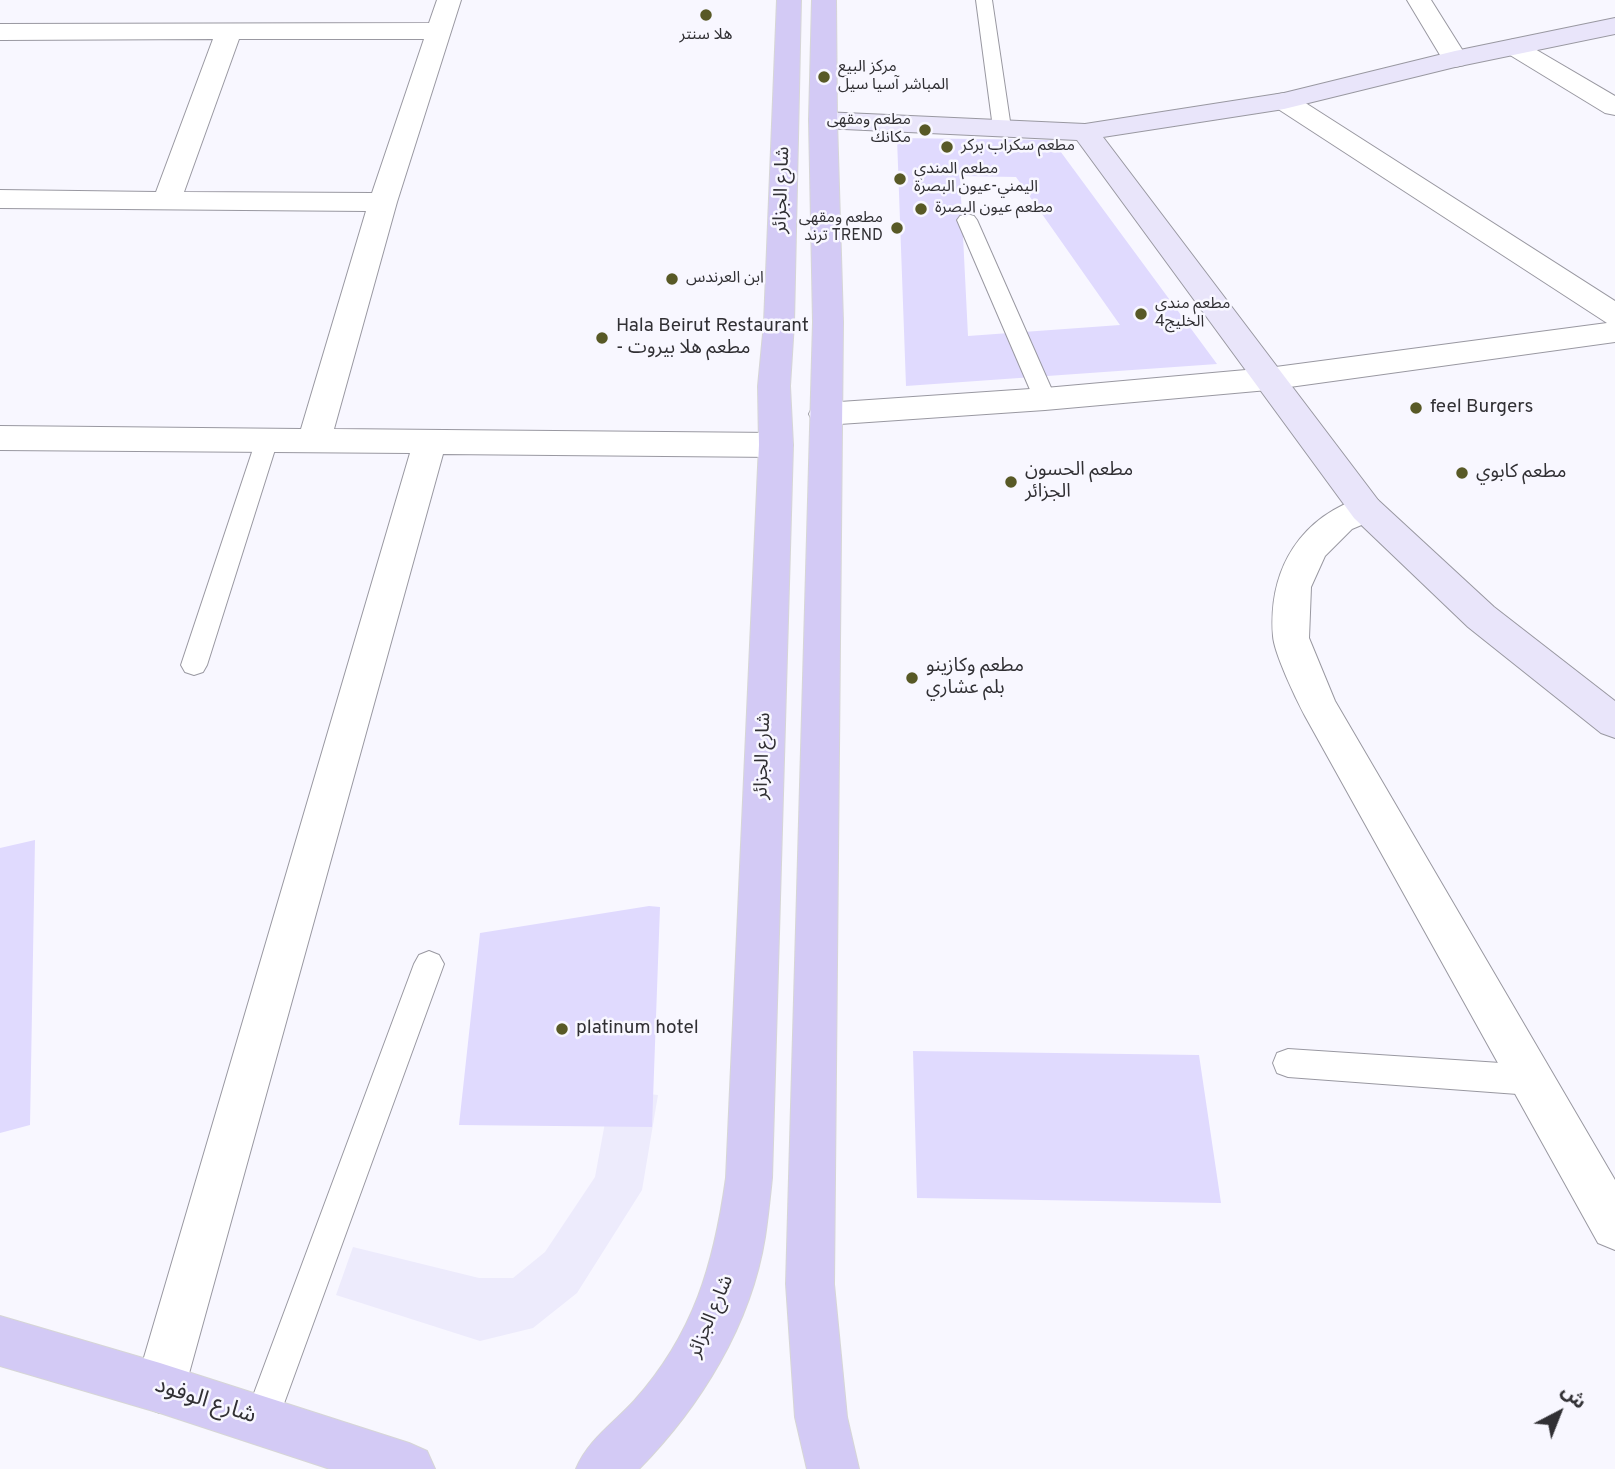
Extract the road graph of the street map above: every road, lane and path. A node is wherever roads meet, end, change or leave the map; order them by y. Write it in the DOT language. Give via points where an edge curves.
graph roads {
  1 [pos="449,0"];
  2 [pos="789,0"];
  3 [pos="824,0"];
  4 [pos="985,0"];
  5 [pos="1419,0"];
  6 [pos="1615,26"];
  7 [pos="229,31"];
  8 [pos="440,31"];
  9 [pos="0,33"];
  10 [pos="1514,47"];
  11 [pos="1455,59"];
  12 [pos="1284,101"];
  13 [pos="1615,107"];
  14 [pos="823,120"];
  15 [pos="1002,128"];
  16 [pos="1084,132"];
  17 [pos="0,199"];
  18 [pos="167,200"];
  19 [pos="383,202"];
  20 [pos="967,220"];
  21 [pos="1615,315"];
  22 [pos="828,322"];
  23 [pos="779,323"];
  24 [pos="1615,332"];
  25 [pos="1268,379"];
  26 [pos="774,386"];
  27 [pos="1045,399"];
  28 [pos="826,400"];
  29 [pos="0,438"];
  30 [pos="267,440"];
  31 [pos="314,441"];
  32 [pos="430,442"];
  33 [pos="776,445"];
  34 [pos="1366,509"];
  35 [pos="194,665"];
  36 [pos="1615,722"];
  37 [pos="429,964"];
  38 [pos="1289,1063"];
  39 [pos="1531,1080"];
  40 [pos="1615,1226"];
  41 [pos="0,1341"];
  42 [pos="160,1388"];
  43 [pos="261,1420"];
  44 [pos="409,1469"];
  45 [pos="603,1469"];
  46 [pos="833,1469"];
  1 -- 8 [label="street"];
  2 -- 23 [label="main road, شارع الجزائر"];
  3 -- 14 [label="main road, شارع الجزائر"];
  4 -- 15 [label="lane"];
  5 -- 11 [label="street"];
  6 -- 10 [label="street"];
  7 -- 8 [label="street"];
  7 -- 9 [label="street"];
  7 -- 18 [label="street"];
  8 -- 19 [label="street"];
  10 -- 11 [label="street"];
  10 -- 13 [label="street"];
  11 -- 12 [label="street"];
  12 -- 16 [label="street"];
  12 -- 21 [label="street"];
  14 -- 15 [label="street"];
  14 -- 22 [label="main road, شارع الجزائر"];
  15 -- 16 [label="street"];
  16 -- 25 [label="street"];
  17 -- 18 [label="street"];
  18 -- 19 [label="street"];
  19 -- 31 [label="street"];
  20 -- 27 [label="lane"];
  22 -- 23 [label="main road" via="804,326"];
  22 -- 28 [label="main road, شارع الجزائر"];
  23 -- 26 [label="main road, شارع الجزائر"];
  24 -- 25 [label="street"];
  25 -- 27 [label="street"];
  25 -- 34 [label="street"];
  26 -- 28 [label="main road" via="800,380"];
  26 -- 33 [label="main road, شارع الجزائر"];
  27 -- 28 [label="street"];
  28 -- 46 [label="main road, شارع الجزائر" via="810,1284 821,1417"];
  29 -- 30 [label="street"];
  30 -- 31 [label="street"];
  30 -- 35 [label="lane"];
  31 -- 32 [label="street"];
  32 -- 33 [label="street"];
  32 -- 42 [label="street"];
  33 -- 45 [label="main road, شارع الجزائر" via="748,1178 741,1238 723,1301 693,1361 653,1418"];
  34 -- 36 [label="street" via="1481,617"];
  34 -- 39 [label="street" via="1340,520 1311,548 1293,587 1290,638 1318,705"];
  37 -- 43 [label="lane"];
  38 -- 39 [label="lane"];
  39 -- 40 [label="street"];
  41 -- 42 [label="main road, شارع الوفود"];
  42 -- 43 [label="main road, شارع الوفود"];
  43 -- 44 [label="main road, شارع الوفود"];
}
